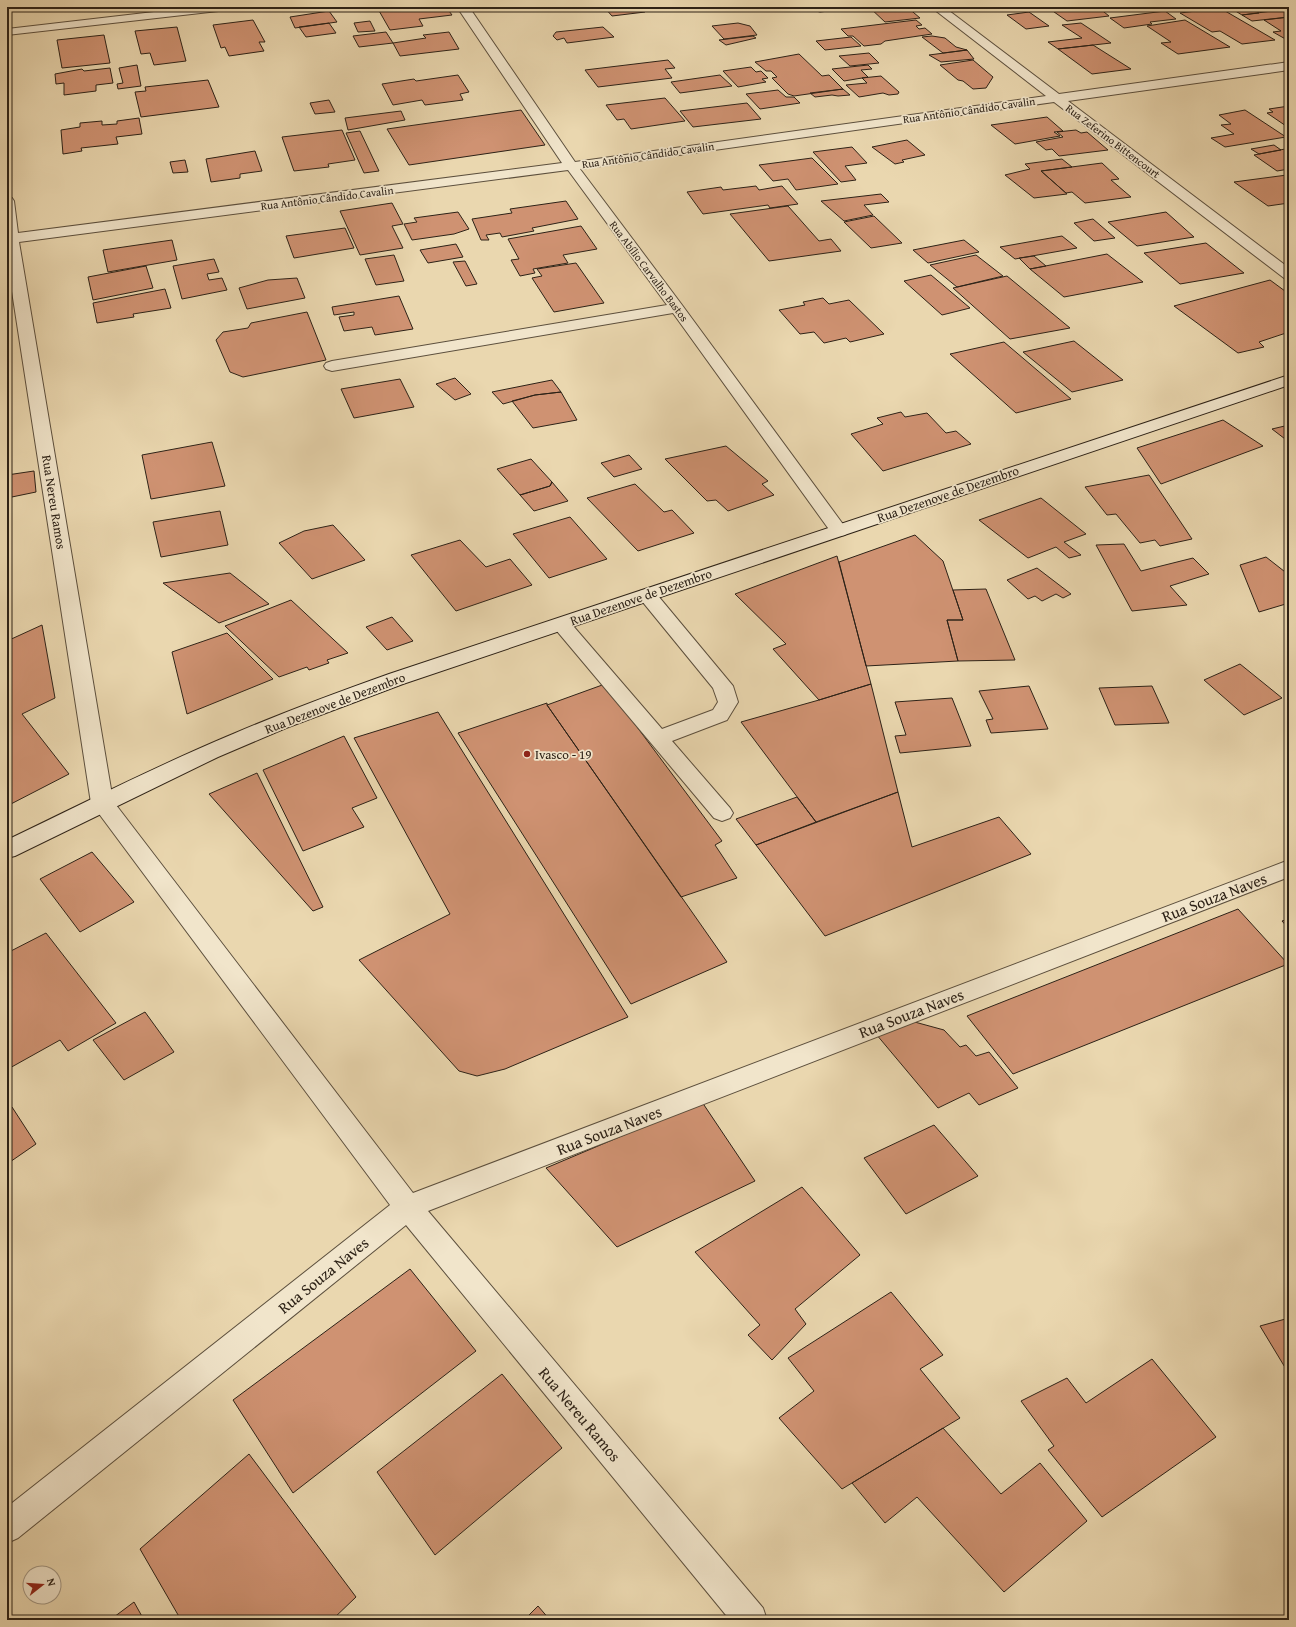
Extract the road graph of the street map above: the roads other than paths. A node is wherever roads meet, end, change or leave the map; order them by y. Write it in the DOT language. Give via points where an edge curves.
graph roads {
  1 [pos="227,7"];
  2 [pos="463,7"];
  3 [pos="937,7"];
  4 [pos="7,32"];
  5 [pos="1289,66"];
  6 [pos="1057,98"];
  7 [pos="571,166"];
  8 [pos="7,201"];
  9 [pos="9,239"];
  10 [pos="1289,275"];
  11 [pos="677,308"];
  12 [pos="332,366"];
  13 [pos="1289,380"];
  14 [pos="839,531"];
  15 [pos="647,595"];
  16 [pos="561,624"];
  17 [pos="658,738"];
  18 [pos="102,803"];
  19 [pos="722,813"];
  20 [pos="7,850"];
  21 [pos="1289,868"];
  22 [pos="408,1207"];
  23 [pos="7,1527"];
  24 [pos="751,1620"];
  1 -- 4 [label="street"];
  2 -- 7 [label="street, Rua Abílio Carvalho Bastos"];
  3 -- 6 [label="street, Rua Zeferino Bittencourt"];
  5 -- 6 [label="street, Rua Antônio Cândido Cavalin"];
  6 -- 7 [label="street, Rua Antônio Cândido Cavalin"];
  6 -- 10 [label="street, Rua Zeferino Bittencourt"];
  7 -- 9 [label="street, Rua Antônio Cândido Cavalin"];
  7 -- 11 [label="street, Rua Abílio Carvalho Bastos"];
  8 -- 9 [label="street, Rua Nereu Ramos"];
  9 -- 18 [label="street, Rua Nereu Ramos"];
  11 -- 12 [label="street"];
  11 -- 14 [label="street, Rua Abílio Carvalho Bastos"];
  13 -- 14 [label="street, Rua Dezenove de Dezembro"];
  14 -- 15 [label="street, Rua Dezenove de Dezembro"];
  15 -- 16 [label="street, Rua Dezenove de Dezembro"];
  15 -- 17 [label="street" via="723,686 728,702 720,715"];
  16 -- 17 [label="street"];
  16 -- 18 [label="street, Rua Dezenove de Dezembro" via="309,711"];
  17 -- 19 [label="street"];
  18 -- 20 [label="street, Rua Dezenove de Dezembro"];
  18 -- 22 [label="street, Rua Nereu Ramos"];
  21 -- 22 [label="street, Rua Souza Naves"];
  22 -- 23 [label="street, Rua Souza Naves"];
  22 -- 24 [label="street, Rua Nereu Ramos"];
}
